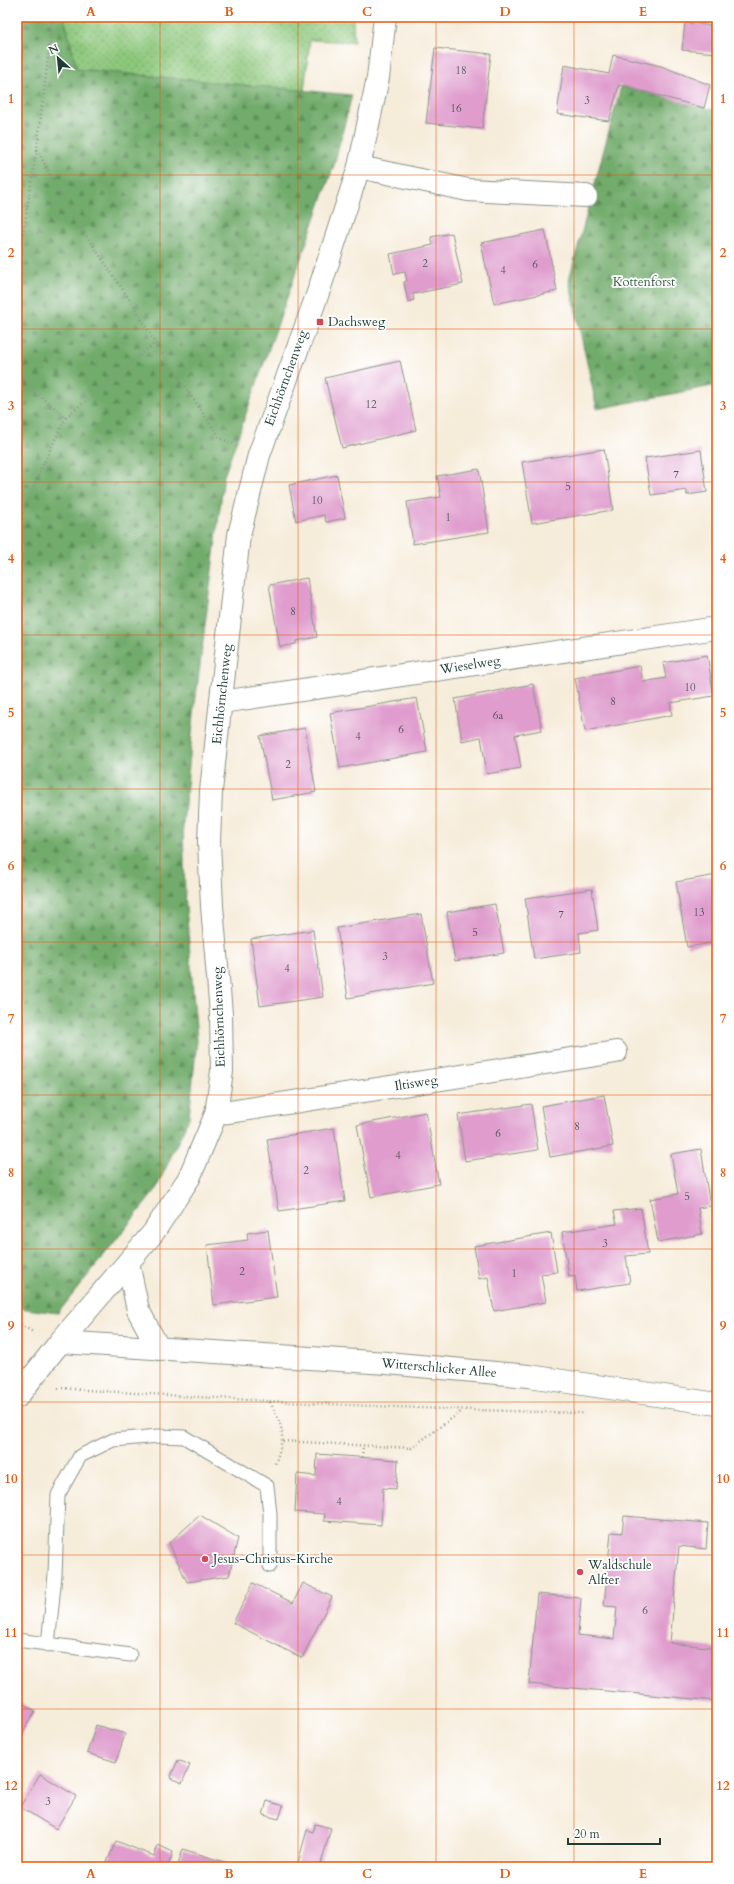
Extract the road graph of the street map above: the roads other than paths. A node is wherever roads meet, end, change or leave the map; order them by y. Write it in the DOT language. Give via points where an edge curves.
graph roads {
  1 [pos="385,17"];
  2 [pos="360,167"];
  3 [pos="586,196"];
  4 [pos="717,628"];
  5 [pos="222,702"];
  6 [pos="616,1052"];
  7 [pos="216,1114"];
  8 [pos="128,1263"];
  9 [pos="60,1342"];
  10 [pos="159,1349"];
  11 [pos="21,1392"];
  12 [pos="717,1404"];
  13 [pos="270,1566"];
  14 [pos="17,1640"];
  15 [pos="48,1645"];
  16 [pos="130,1655"];
  1 -- 2 [label="street, Eichhörnchenweg" via="378,78"];
  2 -- 3 [label="street" via="468,190"];
  2 -- 5 [label="street, Eichhörnchenweg" via="319,290 259,455 239,535"];
  4 -- 5 [label="street, Wieselweg"];
  5 -- 7 [label="street, Eichhörnchenweg" via="211,791 209,842 221,1014 222,1071"];
  6 -- 7 [label="street, Iltisweg"];
  7 -- 8 [label="street, Eichhörnchenweg" via="189,1178 153,1233"];
  8 -- 9 [label="street, Eichhörnchenweg"];
  8 -- 10 [label="street" via="138,1310"];
  9 -- 10 [label="street, Witterschlicker Allee"];
  9 -- 11 [label="street, Eichhörnchenweg"];
  10 -- 12 [label="street, Witterschlicker Allee" via="387,1363 521,1375"];
  13 -- 15 [label="lane" via="267,1486 184,1437 159,1436 114,1440 80,1456 58,1495 55,1575"];
  14 -- 15 [label="lane"];
  15 -- 16 [label="lane"];
}
